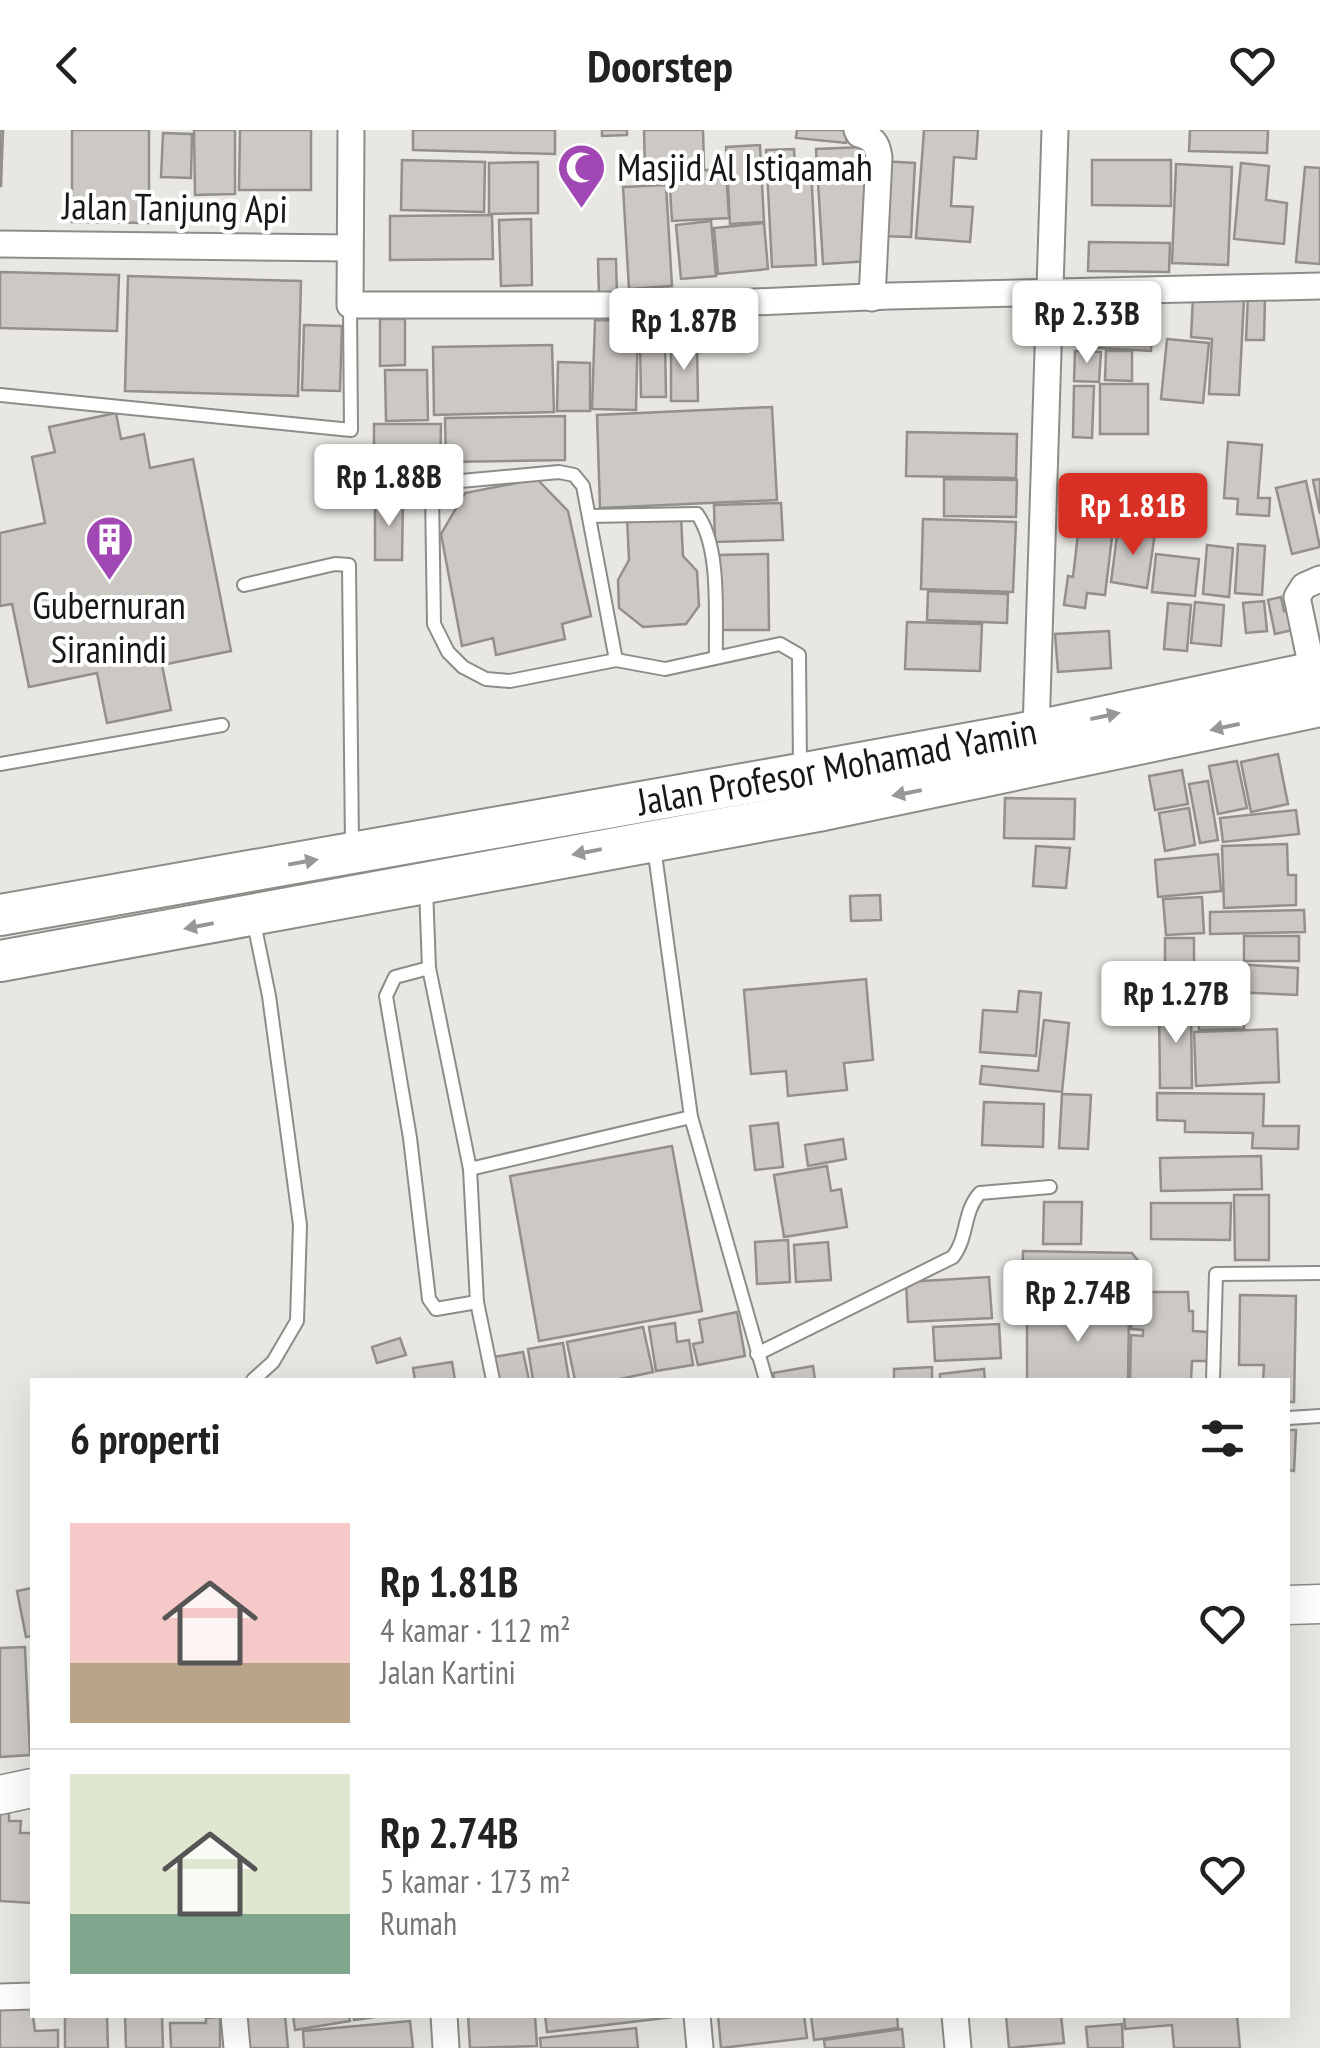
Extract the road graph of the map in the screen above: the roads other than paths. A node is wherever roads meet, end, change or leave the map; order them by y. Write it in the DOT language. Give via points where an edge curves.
graph roads {
  1 [pos="351,130"];
  2 [pos="857,130"];
  3 [pos="1055,130"];
  4 [pos="0,244"];
  5 [pos="349,248"];
  6 [pos="1320,286"];
  7 [pos="1048,292"];
  8 [pos="872,298"];
  9 [pos="350,305"];
  10 [pos="0,395"];
  11 [pos="588,516"];
  12 [pos="1320,579"];
  13 [pos="244,585"];
  14 [pos="716,656"];
  15 [pos="616,660"];
  16 [pos="1318,683"];
  17 [pos="222,725"];
  18 [pos="1036,731"];
  19 [pos="0,764"];
  20 [pos="800,774"];
  21 [pos="653,840"];
  22 [pos="355,875"];
  23 [pos="426,884"];
  24 [pos="0,915"];
  25 [pos="252,916"];
  26 [pos="2,953"];
  27 [pos="429,968"];
  28 [pos="691,1117"];
  29 [pos="470,1170"];
  30 [pos="1050,1187"];
  31 [pos="1320,1273"];
  32 [pos="477,1302"];
  33 [pos="758,1354"];
  34 [pos="255,1378"];
  35 [pos="492,1378"];
  36 [pos="765,1378"];
  37 [pos="1214,1378"];
  38 [pos="1320,1416"];
  39 [pos="1290,1418"];
  40 [pos="1320,1604"];
  41 [pos="1290,1605"];
  42 [pos="30,1788"];
  43 [pos="0,1795"];
  44 [pos="0,1996"];
  45 [pos="30,1996"];
  46 [pos="234,2018"];
  47 [pos="444,2018"];
  48 [pos="698,2018"];
  49 [pos="955,2018"];
  50 [pos="236,2048"];
  51 [pos="446,2048"];
  52 [pos="700,2048"];
  53 [pos="958,2048"];
  1 -- 5 [label="street"];
  2 -- 8 [label="street" via="878,146"];
  3 -- 7 [label="street"];
  4 -- 5 [label="street, Jalan Tanjung Api"];
  5 -- 9 [label="street"];
  6 -- 7 [label="street"];
  7 -- 8 [label="street"];
  7 -- 18 [label="street"];
  8 -- 9 [label="street"];
  9 -- 10 [label="lane" via="351,430"];
  11 -- 14 [label="lane" via="697,514 708,529"];
  11 -- 15 [label="lane"];
  11 -- 15 [label="lane" via="582,486 559,472 439,483 432,492 434,624 448,652 486,680"];
  12 -- 16 [label="street" via="1297,597"];
  13 -- 22 [label="lane" via="349,565"];
  14 -- 15 [label="lane" via="664,669"];
  14 -- 20 [label="lane" via="780,644 799,655"];
  18 -- 16 [label="main road, Jalan Profesor Mohamad Yamin, one-way"];
  16 -- 21 [label="main road, Jalan Profesor Mohamad Yamin, one-way" via="1043,766"];
  17 -- 19 [label="lane"];
  18 -- 20 [label="main road, Jalan Profesor Mohamad Yamin"];
  20 -- 22 [label="main road, Jalan Profesor Mohamad Yamin"];
  21 -- 23 [label="main road, Jalan Profesor Mohamad Yamin, one-way"];
  21 -- 28 [label="lane"];
  22 -- 23 [label="main road, Jalan Profesor Mohamad Yamin"];
  24 -- 22 [label="main road, Jalan Profesor Mohamad Yamin, one-way"];
  22 -- 25 [label="main road, Jalan Profesor Mohamad Yamin"];
  23 -- 27 [label="lane"];
  25 -- 26 [label="main road, Jalan Profesor Mohamad Yamin, one-way"];
  25 -- 34 [label="lane" via="300,1225 297,1321 274,1362"];
  27 -- 29 [label="lane"];
  27 -- 32 [label="lane" via="395,977 386,996 429,1300 436,1309"];
  28 -- 29 [label="lane"];
  28 -- 33 [label="lane"];
  29 -- 32 [label="lane"];
  30 -- 33 [label="lane" via="980,1193 953,1257"];
  31 -- 37 [label="lane" via="1216,1274"];
  32 -- 35 [label="lane"];
  33 -- 36 [label="lane"];
  38 -- 39 [label="lane"];
  40 -- 41 [label="street"];
  42 -- 43 [label="street"];
  44 -- 45 [label="street"];
  46 -- 50 [label="street"];
  47 -- 51 [label="street"];
  48 -- 52 [label="street"];
  49 -- 53 [label="street"];
}
